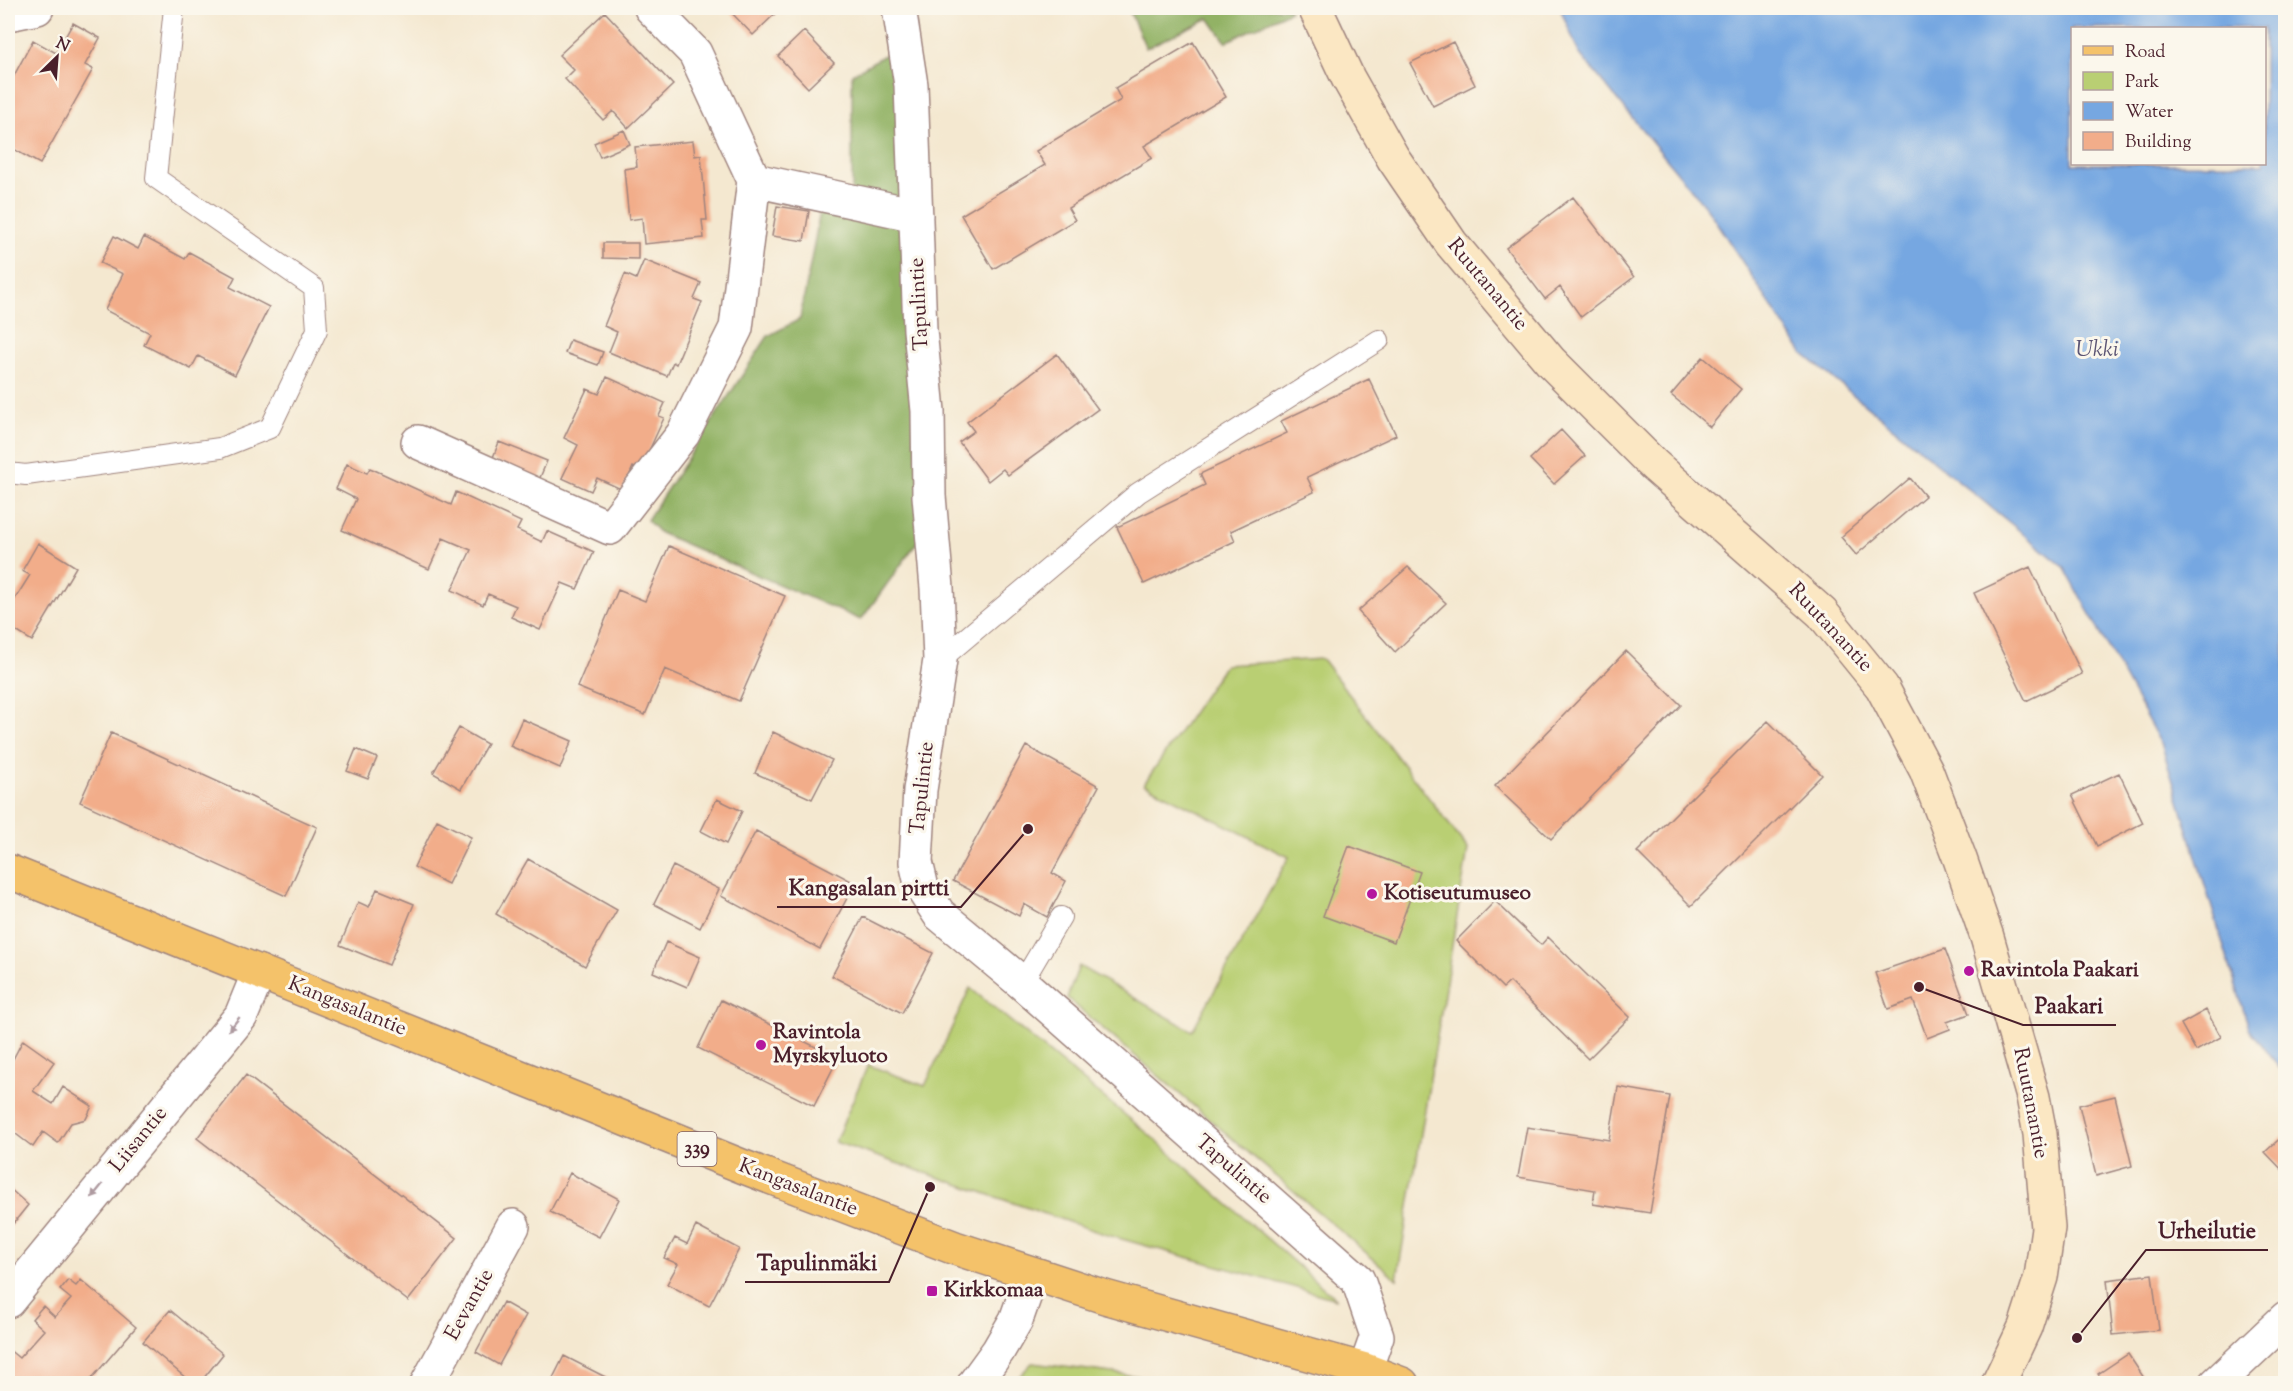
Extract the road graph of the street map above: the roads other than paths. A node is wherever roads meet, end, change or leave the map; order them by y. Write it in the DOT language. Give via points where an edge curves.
graph roads {
  1 [pos="37,8"];
  2 [pos="174,8"];
  3 [pos="651,8"];
  4 [pos="899,8"];
  5 [pos="1315,8"];
  6 [pos="8,14"];
  7 [pos="754,180"];
  8 [pos="916,215"];
  9 [pos="1379,340"];
  10 [pos="418,442"];
  11 [pos="8,473"];
  12 [pos="940,660"];
  13 [pos="8,871"];
  14 [pos="1061,918"];
  15 [pos="260,972"];
  16 [pos="1022,983"];
  17 [pos="513,1226"];
  18 [pos="1032,1275"];
  19 [pos="8,1301"];
  20 [pos="2286,1318"];
  21 [pos="1365,1370"];
  22 [pos="427,1383"];
  23 [pos="974,1383"];
  24 [pos="1402,1383"];
  25 [pos="1998,1383"];
  26 [pos="2216,1383"];
  1 -- 6 [label="street"];
  2 -- 11 [label="lane" via="156,178 314,288 317,330 270,428 220,448 26,475"];
  3 -- 7 [label="street" via="694,53"];
  4 -- 8 [label="street, Tapulintie" via="911,85"];
  5 -- 25 [label="main road, Ruutanantie" via="1348,78 1393,158 1451,243 1551,362 1654,465 1822,613 1882,687 1926,770 1988,938 2040,1134 2048,1228 2041,1277 2025,1327"];
  7 -- 8 [label="street"];
  7 -- 10 [label="street" via="736,328 683,434 610,528"];
  8 -- 12 [label="street, Tapulintie"];
  9 -- 12 [label="lane" via="1138,494"];
  12 -- 16 [label="street, Tapulintie" via="920,790 916,862 922,888 939,914"];
  13 -- 15 [label="main road, Kangasalantie / 339"];
  14 -- 16 [label="lane"];
  15 -- 18 [label="main road, Kangasalantie / 339" via="744,1167"];
  15 -- 19 [label="street, Liisantie, one-way" via="241,1016"];
  16 -- 21 [label="street, Tapulintie" via="1358,1280 1377,1336"];
  17 -- 22 [label="street, Eevantie"];
  18 -- 21 [label="main road, Kangasalantie / 339"];
  18 -- 23 [label="street" via="1016,1320"];
  20 -- 26 [label="street"];
  21 -- 24 [label="main road, Kangasalantie / 339"];
}
